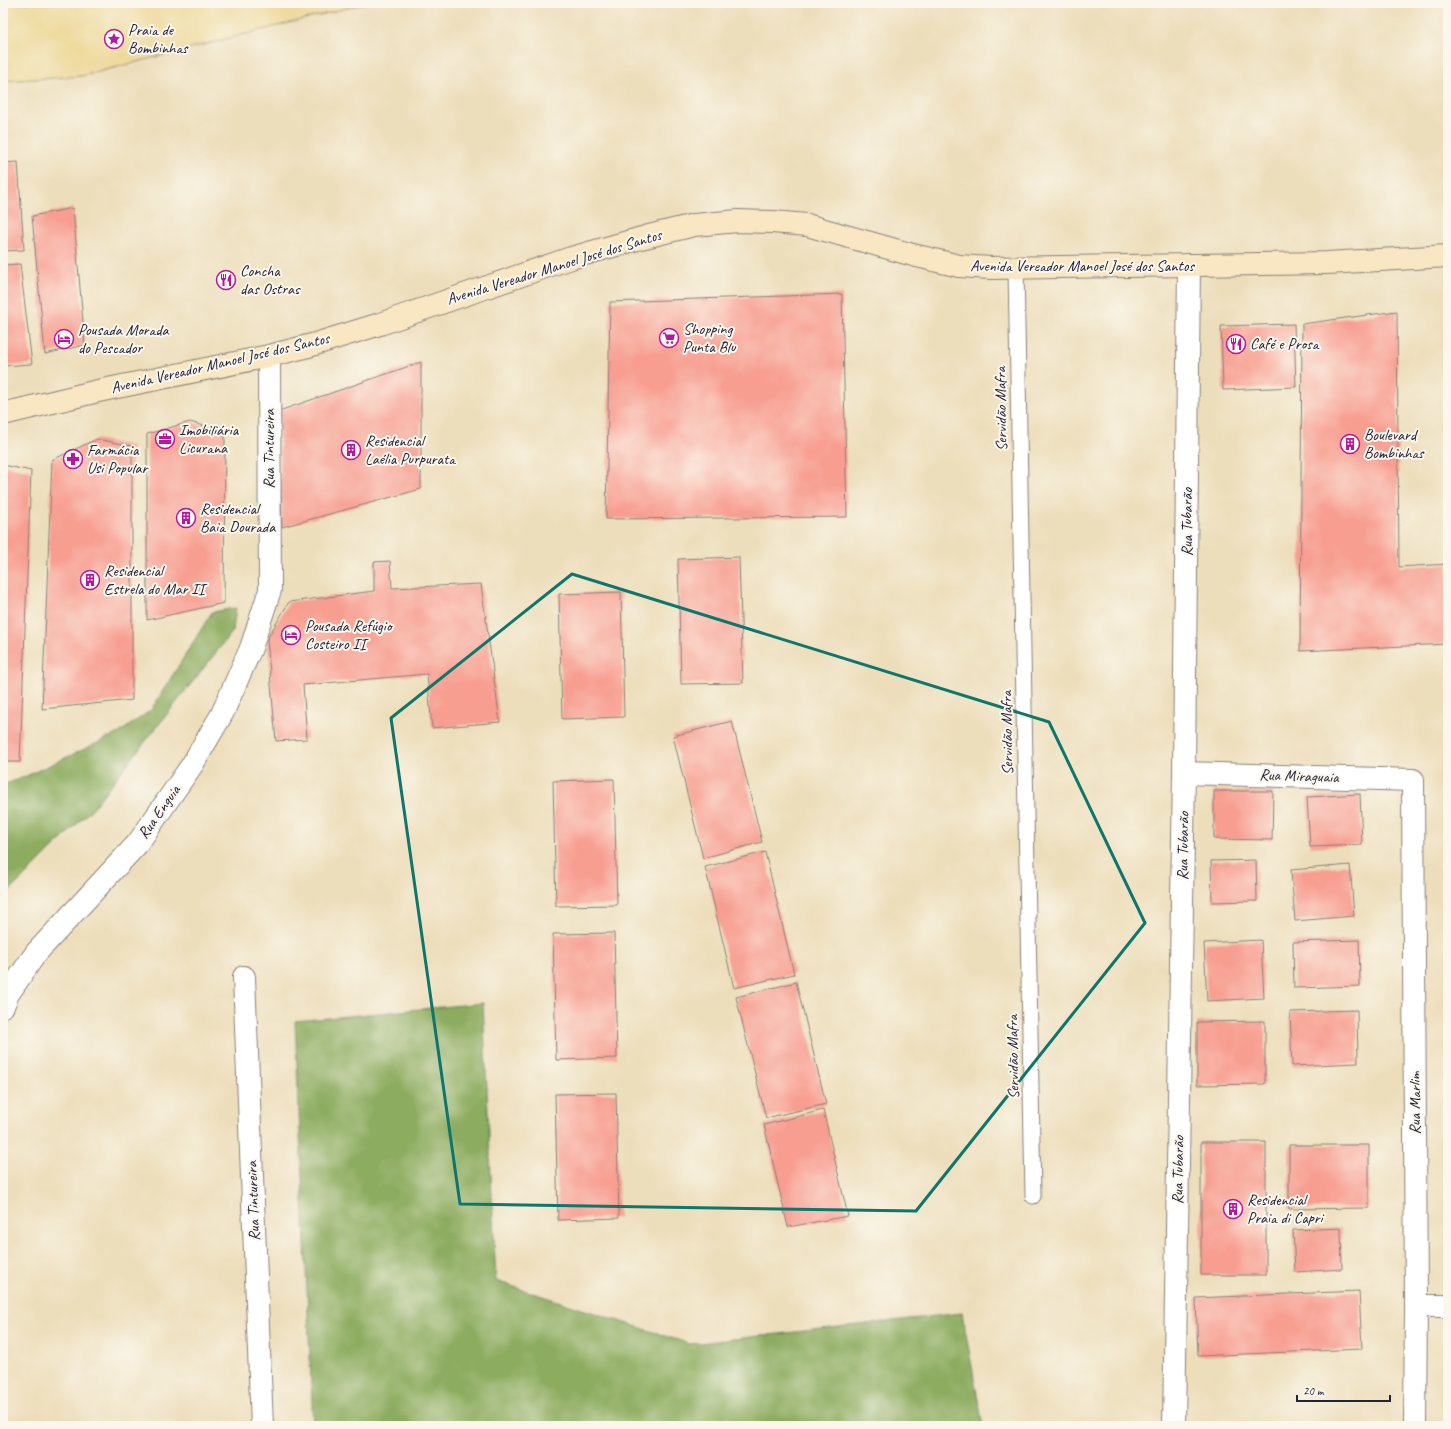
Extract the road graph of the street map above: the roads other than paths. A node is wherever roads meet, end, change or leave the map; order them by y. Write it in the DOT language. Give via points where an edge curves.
graph roads {
  1 [pos="1448,256"];
  2 [pos="1189,266"];
  3 [pos="1016,268"];
  4 [pos="269,356"];
  5 [pos="3,414"];
  6 [pos="270,590"];
  7 [pos="1184,773"];
  8 [pos="1413,780"];
  9 [pos="244,977"];
  10 [pos="3,1006"];
  11 [pos="1033,1196"];
  12 [pos="1416,1306"];
  13 [pos="1448,1306"];
  14 [pos="262,1426"];
  15 [pos="1174,1426"];
  16 [pos="1415,1426"];
  1 -- 2 [label="main road, Avenida Vereador Manoel José dos Santos" via="1328,263"];
  2 -- 3 [label="main road, Avenida Vereador Manoel José dos Santos"];
  2 -- 7 [label="street, Rua Tubarão"];
  3 -- 4 [label="main road, Avenida Vereador Manoel José dos Santos" via="959,266 807,225 773,222 694,225 645,236 571,258 380,324"];
  3 -- 11 [label="lane, Servidão Mafra"];
  4 -- 5 [label="main road, Avenida Vereador Manoel José dos Santos" via="155,378"];
  4 -- 6 [label="street, Rua Tintureira"];
  6 -- 10 [label="street, Rua Enguia" via="251,648 222,714 192,765 138,843 36,953 8,994"];
  7 -- 8 [label="street, Rua Miraguaia"];
  7 -- 15 [label="street, Rua Tubarão"];
  8 -- 12 [label="street, Rua Marlim"];
  9 -- 14 [label="street, Rua Tintureira"];
  12 -- 13 [label="street"];
  12 -- 16 [label="street, Rua Marlim"];
}
